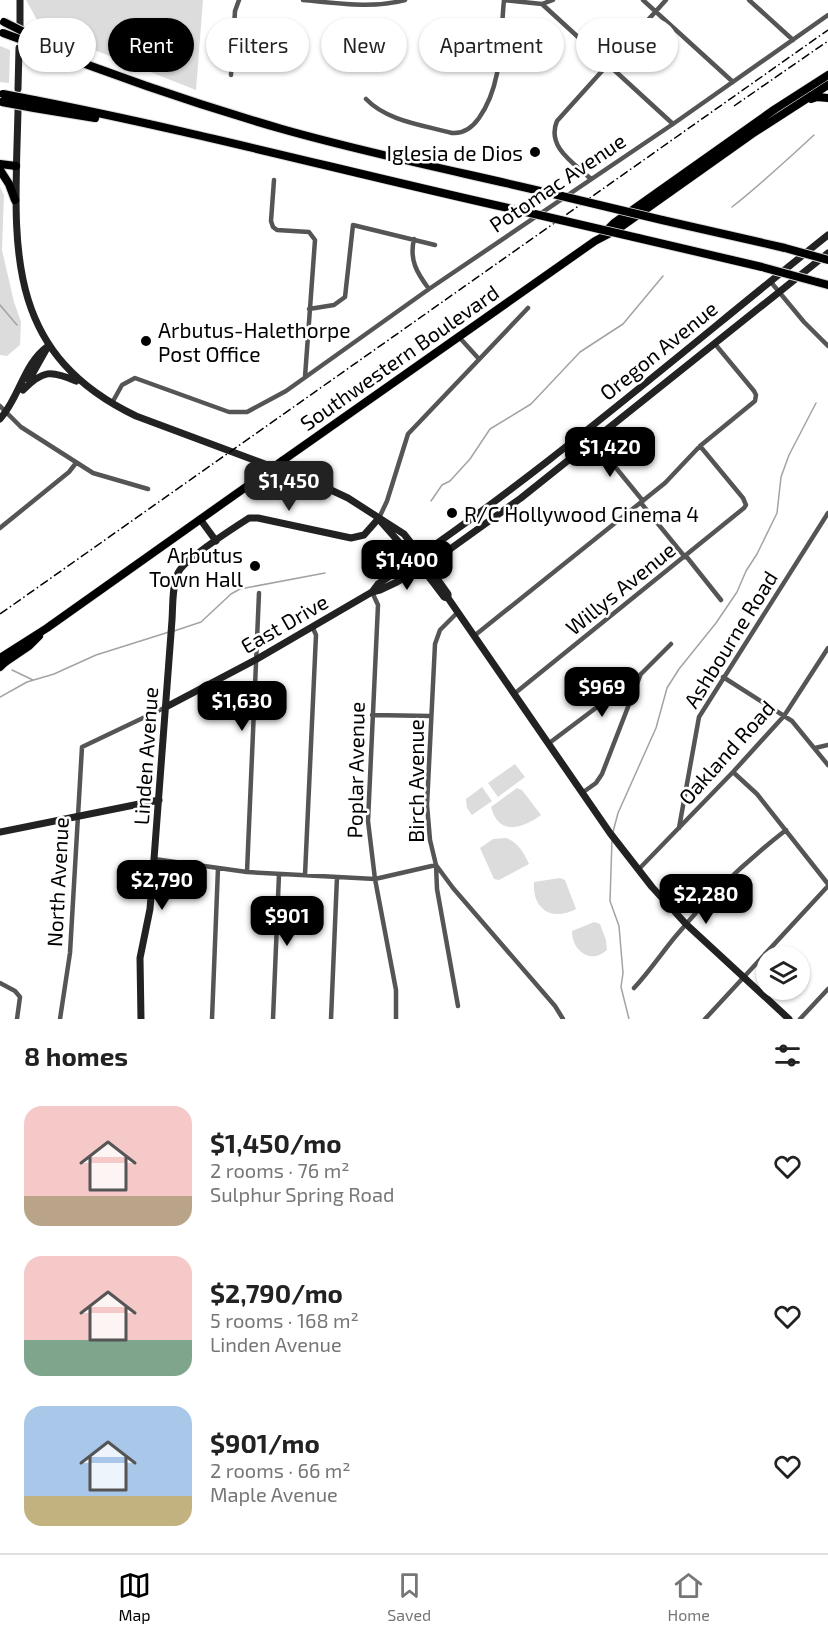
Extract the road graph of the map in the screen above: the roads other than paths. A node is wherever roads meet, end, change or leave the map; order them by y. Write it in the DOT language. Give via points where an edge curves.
graph roads {
  1 [pos="20,0"];
  2 [pos="239,0"];
  3 [pos="303,0"];
  4 [pos="405,0"];
  5 [pos="504,0"];
  6 [pos="553,0"];
  7 [pos="643,0"];
  8 [pos="666,0"];
  9 [pos="749,0"];
  10 [pos="542,4"];
  11 [pos="656,12"];
  12 [pos="828,15"];
  13 [pos="20,18"];
  14 [pos="650,18"];
  15 [pos="2,27"];
  16 [pos="576,35"];
  17 [pos="793,40"];
  18 [pos="18,72"];
  19 [pos="600,72"];
  20 [pos="617,72"];
  21 [pos="231,75"];
  22 [pos="733,82"];
  23 [pos="827,82"];
  24 [pos="18,89"];
  25 [pos="1,98"];
  26 [pos="828,98"];
  27 [pos="366,99"];
  28 [pos="802,103"];
  29 [pos="18,110"];
  30 [pos="673,124"];
  31 [pos="0,164"];
  32 [pos="16,165"];
  33 [pos="0,170"];
  34 [pos="591,179"];
  35 [pos="274,180"];
  36 [pos="15,200"];
  37 [pos="828,235"];
  38 [pos="414,239"];
  39 [pos="595,241"];
  40 [pos="435,244"];
  41 [pos="828,254"];
  42 [pos="828,260"];
  43 [pos="770,281"];
  44 [pos="828,285"];
  45 [pos="429,289"];
  46 [pos="779,292"];
  47 [pos="528,308"];
  48 [pos="309,309"];
  49 [pos="459,336"];
  50 [pos="715,344"];
  51 [pos="48,346"];
  52 [pos="828,346"];
  53 [pos="479,359"];
  54 [pos="305,377"];
  55 [pos="81,383"];
  56 [pos="23,390"];
  57 [pos="16,396"];
  58 [pos="111,405"];
  59 [pos="0,406"];
  60 [pos="3,416"];
  61 [pos="594,441"];
  62 [pos="700,446"];
  63 [pos="76,463"];
  64 [pos="536,470"];
  65 [pos="544,480"];
  66 [pos="148,489"];
  67 [pos="642,502"];
  68 [pos="828,513"];
  69 [pos="379,518"];
  70 [pos="200,519"];
  71 [pos="0,528"];
  72 [pos="216,541"];
  73 [pos="685,556"];
  74 [pos="418,558"];
  75 [pos="425,566"];
  76 [pos="372,591"];
  77 [pos="259,593"];
  78 [pos="721,600"];
  79 [pos="458,612"];
  80 [pos="312,626"];
  81 [pos="474,636"];
  82 [pos="671,644"];
  83 [pos="828,648"];
  84 [pos="257,659"];
  85 [pos="1,663"];
  86 [pos="641,674"];
  87 [pos="723,677"];
  88 [pos="514,694"];
  89 [pos="166,706"];
  90 [pos="372,715"];
  91 [pos="431,716"];
  92 [pos="784,716"];
  93 [pos="548,744"];
  94 [pos="828,745"];
  95 [pos="82,747"];
  96 [pos="815,748"];
  97 [pos="828,765"];
  98 [pos="733,772"];
  99 [pos="582,793"];
  100 [pos="159,800"];
  101 [pos="78,815"];
  102 [pos="680,828"];
  103 [pos="786,830"];
  104 [pos="0,832"];
  105 [pos="154,859"];
  106 [pos="436,865"];
  107 [pos="218,868"];
  108 [pos="638,870"];
  109 [pos="247,872"];
  110 [pos="279,874"];
  111 [pos="305,875"];
  112 [pos="337,877"];
  113 [pos="375,879"];
  114 [pos="828,885"];
  115 [pos="686,924"];
  116 [pos="744,977"];
  117 [pos="0,983"];
  118 [pos="634,988"];
  119 [pos="828,989"];
  120 [pos="458,1006"];
  121 [pos="17,1019"];
  122 [pos="60,1019"];
  123 [pos="141,1019"];
  124 [pos="212,1019"];
  125 [pos="273,1019"];
  126 [pos="332,1019"];
  127 [pos="396,1019"];
  128 [pos="563,1019"];
  129 [pos="705,1019"];
  130 [pos="789,1019"];
  131 [pos="800,1019"];
  1 -- 13 [label="street"];
  2 -- 21 [label="street"];
  3 -- 4 [label="street" via="364,5"];
  5 -- 10 [label="street"];
  5 -- 27 [label="street" via="494,90 469,129 459,133 424,125 383,113"];
  6 -- 10 [label="street"];
  7 -- 11 [label="street"];
  8 -- 11 [label="street"];
  9 -- 17 [label="street"];
  10 -- 16 [label="street"];
  11 -- 14 [label="street"];
  11 -- 22 [label="street"];
  12 -- 17 [label="street, Potomac Avenue"];
  15 -- 42 [label="highway, bridge" via="148,88 321,140"];
  17 -- 22 [label="street, Potomac Avenue"];
  18 -- 24 [label="street"];
  19 -- 34 [label="street" via="561,114 553,133 558,148"];
  20 -- 30 [label="street"];
  22 -- 30 [label="street, Potomac Avenue"];
  23 -- 28 [label="main road, Southwestern Boulevard"];
  23 -- 39 [label="main road, Southwestern Boulevard" via="775,109 614,223"];
  25 -- 44 [label="highway, bridge" via="178,131"];
  26 -- 28 [label="main road" via="817,97"];
  28 -- 39 [label="main road, Southwestern Boulevard"];
  29 -- 32 [label="street"];
  30 -- 34 [label="street, Potomac Avenue"];
  31 -- 32 [label="highway"];
  32 -- 36 [label="street"];
  33 -- 36 [label="highway"];
  34 -- 45 [label="street, Potomac Avenue"];
  35 -- 48 [label="street" via="273,227 309,232 314,237"];
  36 -- 51 [label="street" via="20,281 30,313"];
  37 -- 43 [label="street, Oregon Avenue"];
  38 -- 40 [label="street"];
  38 -- 45 [label="street" via="414,264"];
  38 -- 48 [label="street" via="353,225 345,297 334,305"];
  39 -- 49 [label="main road, Southwestern Boulevard"];
  41 -- 46 [label="street, East Drive"];
  43 -- 46 [label="street"];
  43 -- 64 [label="street, Oregon Avenue"];
  45 -- 54 [label="street, Potomac Avenue"];
  46 -- 50 [label="street, East Drive"];
  46 -- 52 [label="street"];
  47 -- 53 [label="street"];
  48 -- 54 [label="street"];
  49 -- 53 [label="street"];
  49 -- 70 [label="main road, Southwestern Boulevard, bridge"];
  50 -- 61 [label="street, East Drive"];
  50 -- 62 [label="street" via="757,398"];
  51 -- 55 [label="street"];
  51 -- 56 [label="street"];
  51 -- 57 [label="street" via="38,354"];
  53 -- 69 [label="street" via="408,434"];
  54 -- 58 [label="street, Potomac Avenue" via="255,408 238,413 135,378 122,385"];
  55 -- 56 [label="street" via="49,373 37,376"];
  55 -- 58 [label="street"];
  56 -- 57 [label="street"];
  57 -- 60 [label="street"];
  58 -- 69 [label="street" via="316,483"];
  59 -- 60 [label="street"];
  60 -- 63 [label="street"];
  61 -- 65 [label="street, East Drive"];
  61 -- 67 [label="street"];
  62 -- 67 [label="street"];
  62 -- 73 [label="street, Willys Avenue" via="746,505"];
  63 -- 66 [label="street" via="99,476"];
  63 -- 71 [label="street"];
  64 -- 65 [label="street"];
  64 -- 74 [label="street, Oregon Avenue"];
  65 -- 75 [label="street, East Drive"];
  67 -- 73 [label="street"];
  67 -- 81 [label="street"];
  68 -- 87 [label="street, Ashbourne Road"];
  69 -- 72 [label="street, Linden Avenue" via="369,531 351,538 254,517"];
  69 -- 74 [label="street"];
  70 -- 72 [label="street"];
  70 -- 85 [label="main road, Southwestern Boulevard"];
  72 -- 89 [label="street, Linden Avenue" via="179,569 175,580"];
  73 -- 78 [label="street"];
  73 -- 88 [label="street, Willys Avenue"];
  74 -- 75 [label="street"];
  74 -- 76 [label="street, East Drive"];
  75 -- 76 [label="street, East Drive"];
  75 -- 79 [label="street"];
  76 -- 80 [label="street, East Drive"];
  76 -- 90 [label="street, Poplar Avenue" via="378,606"];
  77 -- 84 [label="street"];
  79 -- 81 [label="street"];
  79 -- 91 [label="street, Birch Avenue" via="444,624 437,637"];
  80 -- 84 [label="street, East Drive"];
  80 -- 111 [label="street" via="316,635"];
  81 -- 88 [label="street"];
  82 -- 86 [label="street"];
  83 -- 92 [label="street, Oakland Road"];
  84 -- 89 [label="street, East Drive"];
  84 -- 109 [label="street"];
  86 -- 93 [label="street"];
  86 -- 99 [label="street" via="602,774"];
  87 -- 92 [label="street"];
  87 -- 102 [label="street, Ashbourne Road" via="699,717"];
  88 -- 93 [label="street"];
  89 -- 95 [label="street, East Drive"];
  89 -- 100 [label="street, Linden Avenue"];
  90 -- 91 [label="street"];
  90 -- 113 [label="street, Poplar Avenue" via="368,821"];
  91 -- 106 [label="street, Birch Avenue" via="428,825"];
  92 -- 96 [label="street"];
  92 -- 98 [label="street, Oakland Road"];
  93 -- 99 [label="street"];
  94 -- 96 [label="street"];
  95 -- 101 [label="street, North Avenue"];
  96 -- 97 [label="street"];
  98 -- 102 [label="street, Oakland Road"];
  98 -- 103 [label="street" via="758,794"];
  99 -- 108 [label="street"];
  100 -- 101 [label="street"];
  100 -- 105 [label="street, Linden Avenue"];
  101 -- 104 [label="street"];
  101 -- 122 [label="street, North Avenue" via="69,962"];
  102 -- 108 [label="street, Oakland Road"];
  103 -- 114 [label="street"];
  103 -- 115 [label="street" via="738,868"];
  105 -- 107 [label="street"];
  105 -- 123 [label="street, Linden Avenue" via="150,909 140,958"];
  106 -- 113 [label="street"];
  106 -- 120 [label="street"];
  106 -- 128 [label="street, Birch Avenue"];
  107 -- 109 [label="street"];
  107 -- 124 [label="street"];
  108 -- 115 [label="street"];
  109 -- 110 [label="street"];
  110 -- 111 [label="street"];
  110 -- 125 [label="street"];
  111 -- 112 [label="street"];
  112 -- 113 [label="street"];
  112 -- 126 [label="street"];
  113 -- 127 [label="street, Poplar Avenue" via="396,990"];
  114 -- 116 [label="street"];
  115 -- 116 [label="street"];
  115 -- 118 [label="street"];
  116 -- 129 [label="street"];
  116 -- 130 [label="street"];
  117 -- 121 [label="street" via="20,997"];
  119 -- 131 [label="street"];
}
